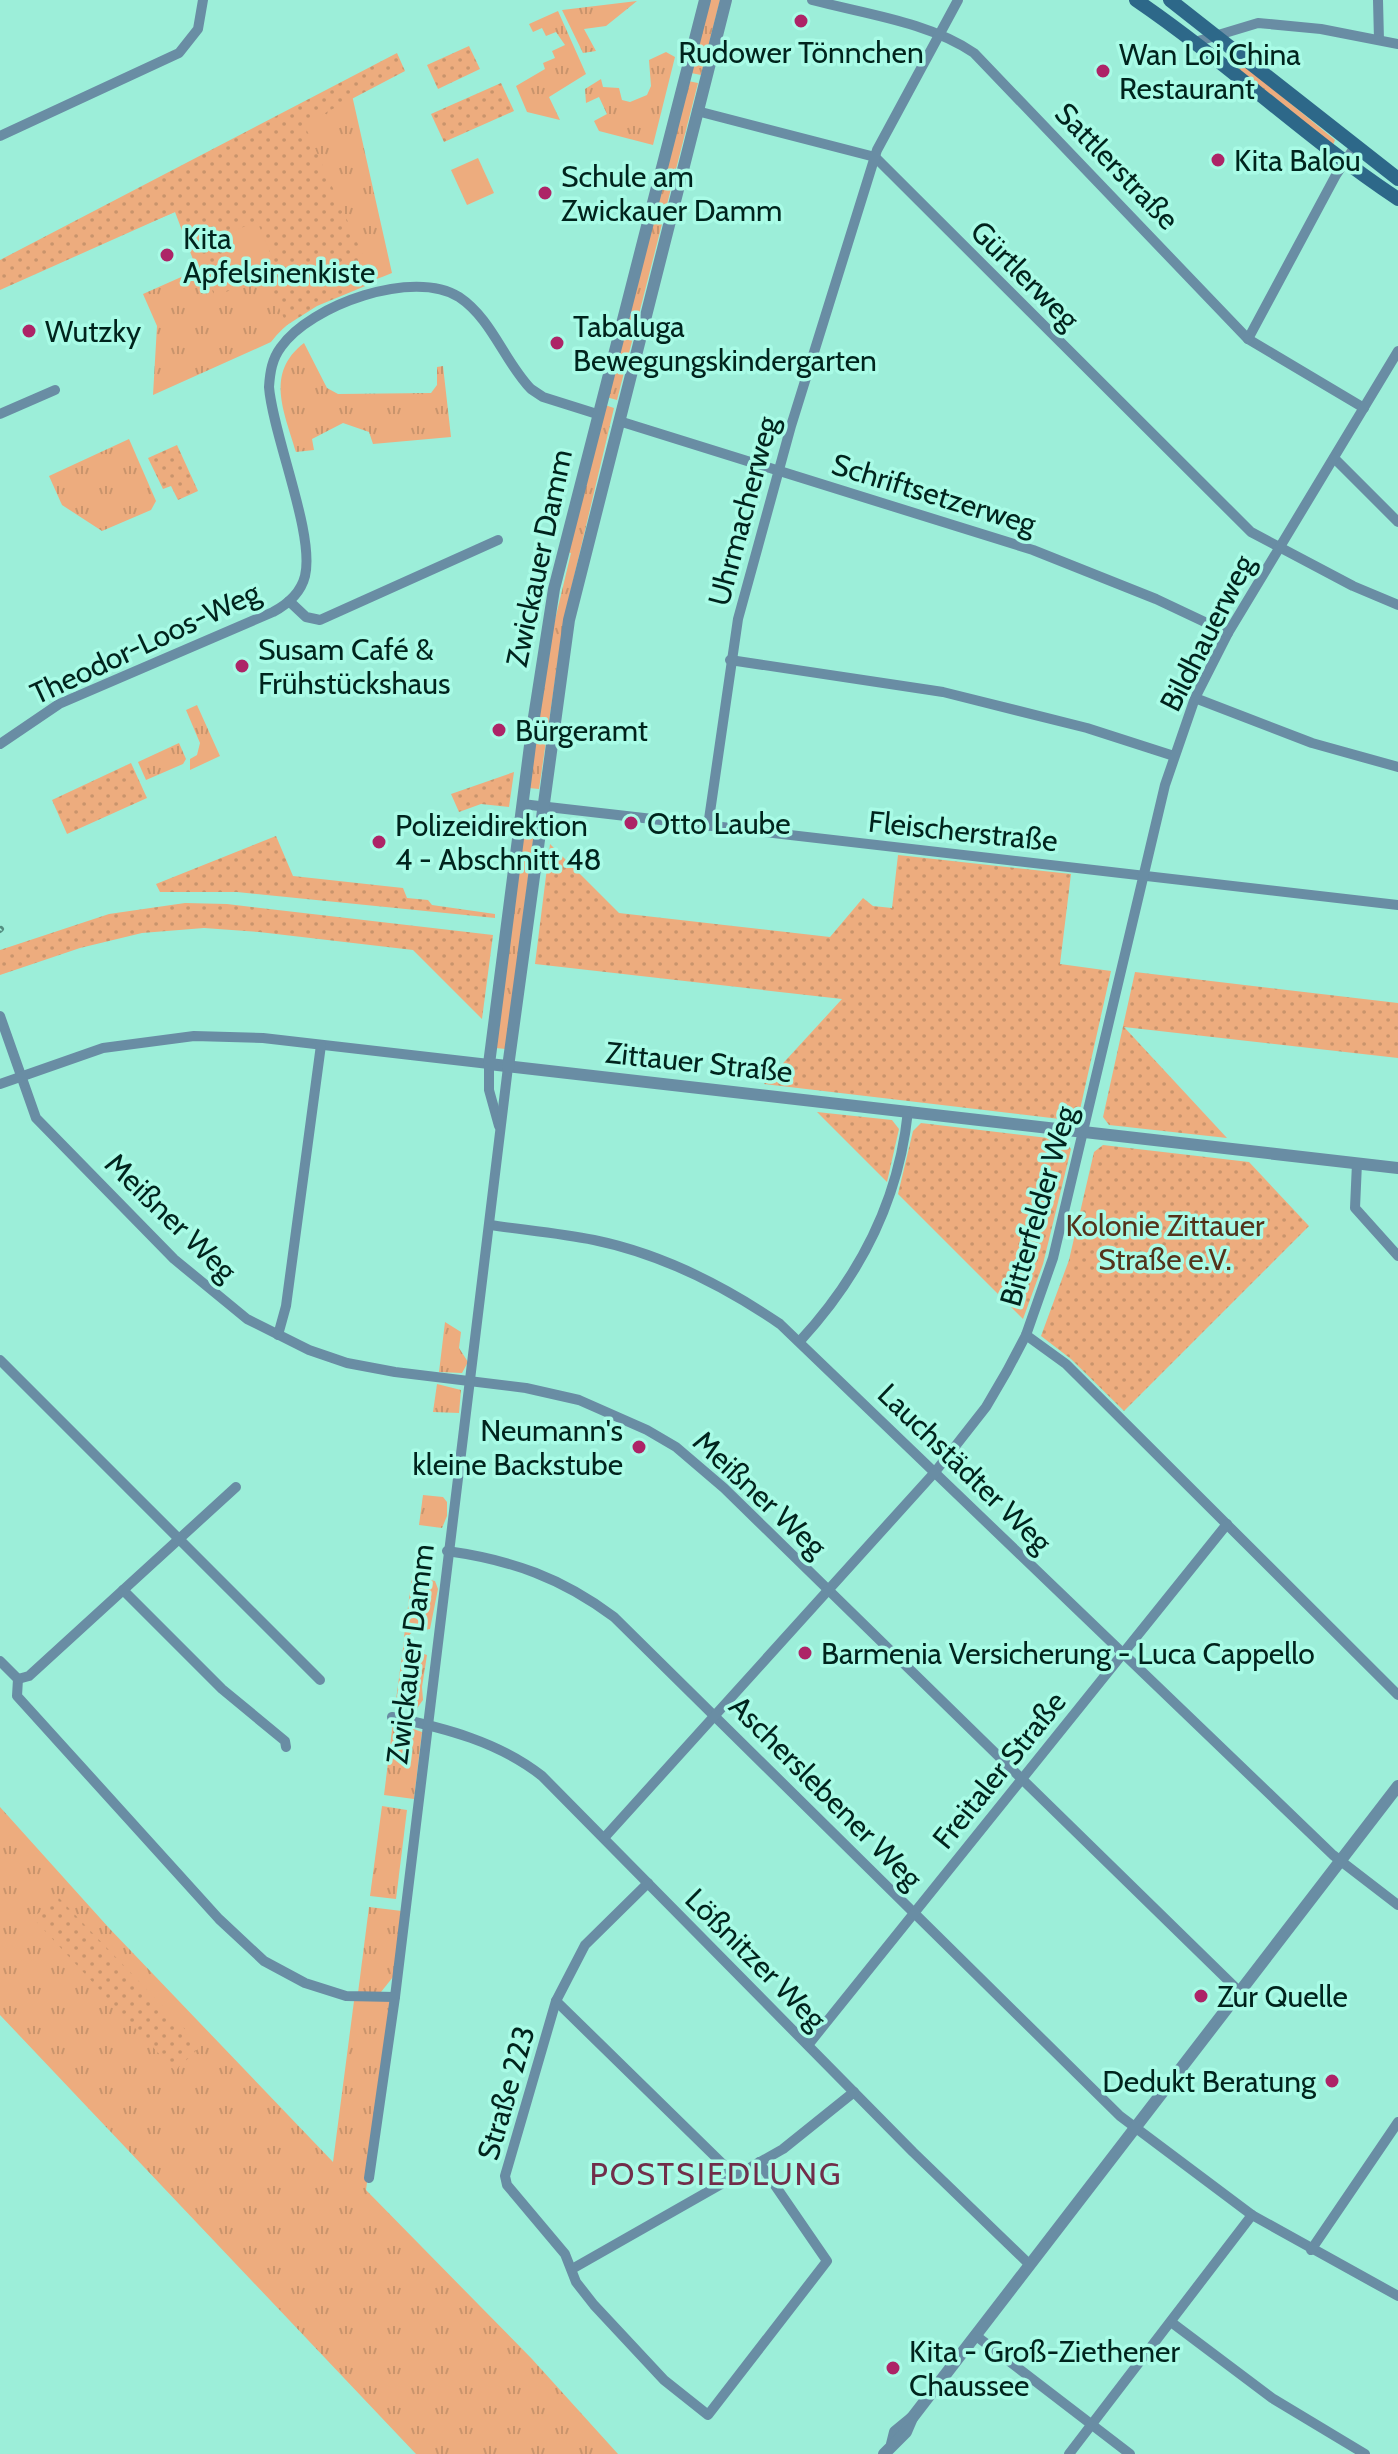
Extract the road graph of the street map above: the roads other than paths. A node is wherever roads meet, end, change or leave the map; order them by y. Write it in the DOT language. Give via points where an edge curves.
graph roads {
  1 [pos="203,0"];
  2 [pos="705,0"];
  3 [pos="726,0"];
  4 [pos="812,0"];
  5 [pos="958,0"];
  6 [pos="1136,0"];
  7 [pos="1378,0"];
  8 [pos="1171,1"];
  9 [pos="1160,17"];
  10 [pos="938,35"];
  11 [pos="1215,35"];
  12 [pos="1379,40"];
  13 [pos="1195,42"];
  14 [pos="1398,44"];
  15 [pos="697,111"];
  16 [pos="0,136"];
  17 [pos="1354,148"];
  18 [pos="875,157"];
  19 [pos="1344,161"];
  20 [pos="1398,179"];
  21 [pos="1398,199"];
  22 [pos="1248,339"];
  23 [pos="1398,351"];
  24 [pos="55,390"];
  25 [pos="1364,408"];
  26 [pos="0,414"];
  27 [pos="597,414"];
  28 [pos="619,421"];
  29 [pos="1334,458"];
  30 [pos="779,470"];
  31 [pos="1398,522"];
  32 [pos="498,540"];
  33 [pos="1278,548"];
  34 [pos="289,601"];
  35 [pos="1398,605"];
  36 [pos="1228,633"];
  37 [pos="730,660"];
  38 [pos="1195,698"];
  39 [pos="0,744"];
  40 [pos="1174,756"];
  41 [pos="1398,767"];
  42 [pos="522,804"];
  43 [pos="542,806"];
  44 [pos="708,826"];
  45 [pos="1145,876"];
  46 [pos="1398,905"];
  47 [pos="1114,1010"];
  48 [pos="0,1016"];
  49 [pos="321,1045"];
  50 [pos="489,1064"];
  51 [pos="508,1067"];
  52 [pos="21,1076"];
  53 [pos="0,1084"];
  54 [pos="908,1111"];
  55 [pos="1085,1132"];
  56 [pos="501,1136"];
  57 [pos="1357,1163"];
  58 [pos="1398,1168"];
  59 [pos="490,1225"];
  60 [pos="1398,1256"];
  61 [pos="278,1335"];
  62 [pos="1026,1335"];
  63 [pos="800,1341"];
  64 [pos="0,1360"];
  65 [pos="470,1383"];
  66 [pos="935,1472"];
  67 [pos="236,1487"];
  68 [pos="1227,1524"];
  69 [pos="178,1539"];
  70 [pos="447,1551"];
  71 [pos="123,1590"];
  72 [pos="828,1590"];
  73 [pos="1123,1654"];
  74 [pos="0,1661"];
  75 [pos="18,1679"];
  76 [pos="320,1680"];
  77 [pos="1398,1695"];
  78 [pos="715,1716"];
  79 [pos="392,1717"];
  80 [pos="427,1724"];
  81 [pos="286,1747"];
  82 [pos="1022,1780"];
  83 [pos="1398,1786"];
  84 [pos="604,1838"];
  85 [pos="1341,1861"];
  86 [pos="648,1883"];
  87 [pos="1398,1905"];
  88 [pos="916,1914"];
  89 [pos="1240,1992"];
  90 [pos="395,1997"];
  91 [pos="556,2001"];
  92 [pos="808,2045"];
  93 [pos="854,2092"];
  94 [pos="1398,2122"];
  95 [pos="1135,2129"];
  96 [pos="759,2162"];
  97 [pos="735,2176"];
  98 [pos="369,2178"];
  99 [pos="1252,2215"];
  100 [pos="1311,2250"];
  101 [pos="1028,2263"];
  102 [pos="572,2269"];
  103 [pos="1398,2296"];
  104 [pos="1171,2322"];
  105 [pos="975,2335"];
  106 [pos="1092,2424"];
  107 [pos="888,2449"];
  108 [pos="1069,2454"];
  109 [pos="1130,2454"];
  110 [pos="1365,2454"];
  1 -- 16 [label="street" via="198,29 179,53"];
  2 -- 27 [label="street, Zwickauer Damm"];
  3 -- 15 [label="street, Zwickauer Damm"];
  4 -- 10 [label="street, Sattlerstraße"];
  5 -- 10 [label="street, Uhrmacherweg"];
  6 -- 9 [label="main road"];
  7 -- 12 [label="street"];
  8 -- 9 [label="main road"];
  8 -- 11 [label="main road"];
  9 -- 13 [label="main road"];
  10 -- 18 [label="street, Uhrmacherweg"];
  10 -- 22 [label="street, Sattlerstraße" via="984,62"];
  11 -- 12 [label="street" via="1258,23"];
  11 -- 13 [label="street"];
  11 -- 17 [label="main road"];
  12 -- 14 [label="street"];
  13 -- 19 [label="main road"];
  15 -- 18 [label="street"];
  15 -- 28 [label="street, Zwickauer Damm"];
  17 -- 19 [label="street"];
  17 -- 20 [label="main road"];
  18 -- 30 [label="street, Uhrmacherweg"];
  18 -- 33 [label="street, Gürtlerweg" via="1239,522"];
  19 -- 21 [label="main road"];
  19 -- 22 [label="street"];
  22 -- 25 [label="street, Sattlerstraße"];
  23 -- 25 [label="street, Bildhauerweg"];
  24 -- 26 [label="street"];
  25 -- 29 [label="street, Bildhauerweg"];
  27 -- 34 [label="street, Theodor-Loos-Weg" via="531,389 478,313 430,286 384,290 313,320 287,339 270,370 270,399 307,558 302,585"];
  27 -- 42 [label="street, Zwickauer Damm" via="554,589"];
  28 -- 30 [label="street, Schriftsetzerweg"];
  28 -- 43 [label="street, Zwickauer Damm" via="569,620"];
  29 -- 31 [label="street"];
  29 -- 33 [label="street, Bildhauerweg"];
  30 -- 36 [label="street, Schriftsetzerweg" via="1033,550"];
  30 -- 37 [label="street, Uhrmacherweg"];
  32 -- 34 [label="street" via="320,620 306,617"];
  33 -- 35 [label="street, Gürtlerweg"];
  33 -- 36 [label="street, Bildhauerweg"];
  34 -- 39 [label="street, Theodor-Loos-Weg" via="59,704"];
  36 -- 38 [label="street, Bildhauerweg"];
  37 -- 40 [label="street" via="953,694"];
  37 -- 44 [label="street, Uhrmacherweg"];
  38 -- 40 [label="street, Bildhauerweg"];
  38 -- 41 [label="street" via="1299,738"];
  40 -- 45 [label="street, Bildhauerweg"];
  42 -- 43 [label="street, Fleischerstraße"];
  42 -- 50 [label="street, Zwickauer Damm"];
  43 -- 44 [label="street, Fleischerstraße"];
  43 -- 51 [label="street, Zwickauer Damm"];
  44 -- 45 [label="street, Fleischerstraße"];
  45 -- 46 [label="street, Fleischerstraße"];
  45 -- 47 [label="street, Bildhauerweg"];
  47 -- 55 [label="street, Bitterfelder Weg"];
  48 -- 52 [label="street, Meißner Weg"];
  49 -- 50 [label="street, Zittauer Straße"];
  49 -- 52 [label="street, Zittauer Straße" via="227,1035 167,1037 103,1048"];
  49 -- 61 [label="street"];
  50 -- 51 [label="street, Zittauer Straße"];
  50 -- 56 [label="street, Zwickauer Damm" via="487,1080"];
  51 -- 54 [label="street, Zittauer Straße"];
  51 -- 56 [label="street, Zwickauer Damm"];
  52 -- 53 [label="street, Zittauer Straße"];
  52 -- 61 [label="street, Meißner Weg" via="36,1118 174,1259 247,1319"];
  54 -- 55 [label="street, Zittauer Straße"];
  54 -- 63 [label="street" via="899,1168 869,1245 850,1280"];
  55 -- 57 [label="street, Zittauer Straße"];
  55 -- 62 [label="street, Bitterfelder Weg" via="1053,1258"];
  56 -- 59 [label="street, Zwickauer Damm"];
  57 -- 58 [label="street, Zittauer Straße"];
  57 -- 60 [label="street" via="1355,1208"];
  59 -- 63 [label="street, Lauchstädter Weg" via="595,1240 650,1255 726,1289"];
  59 -- 65 [label="street, Zwickauer Damm"];
  61 -- 65 [label="street, Meißner Weg" via="347,1363"];
  62 -- 66 [label="street, Bitterfelder Weg" via="986,1407"];
  62 -- 68 [label="street" via="1066,1364"];
  63 -- 66 [label="street, Lauchstädter Weg"];
  64 -- 69 [label="street"];
  65 -- 70 [label="street, Zwickauer Damm"];
  65 -- 72 [label="street, Meißner Weg" via="579,1400 647,1430 707,1472"];
  66 -- 72 [label="street, Bitterfelder Weg"];
  66 -- 73 [label="street, Lauchstädter Weg"];
  67 -- 69 [label="street"];
  68 -- 73 [label="street, Freitaler Straße"];
  68 -- 77 [label="street"];
  69 -- 71 [label="street"];
  69 -- 76 [label="street"];
  70 -- 78 [label="street, Ascherslebener Weg" via="517,1564 586,1596"];
  70 -- 80 [label="street, Zwickauer Damm"];
  71 -- 75 [label="street" via="29,1676"];
  71 -- 81 [label="street"];
  72 -- 78 [label="street, Bitterfelder Weg"];
  72 -- 82 [label="street, Meißner Weg"];
  73 -- 82 [label="street, Freitaler Straße"];
  73 -- 85 [label="street, Lauchstädter Weg"];
  74 -- 75 [label="street"];
  75 -- 90 [label="street" via="17,1696 219,1919 264,1961 305,1983 346,1996"];
  78 -- 84 [label="street, Bitterfelder Weg"];
  78 -- 88 [label="street, Ascherslebener Weg"];
  79 -- 80 [label="street, Lößnitzer Weg"];
  80 -- 84 [label="street, Lößnitzer Weg" via="491,1746 531,1767"];
  80 -- 90 [label="street, Zwickauer Damm"];
  82 -- 88 [label="street, Freitaler Straße"];
  82 -- 89 [label="street, Meißner Weg"];
  83 -- 85 [label="street"];
  84 -- 86 [label="street, Lößnitzer Weg"];
  85 -- 87 [label="street, Lauchstädter Weg"];
  85 -- 89 [label="street"];
  86 -- 91 [label="street, Straße 223" via="585,1945"];
  86 -- 92 [label="street, Lößnitzer Weg"];
  88 -- 92 [label="street, Freitaler Straße"];
  88 -- 95 [label="street, Ascherslebener Weg"];
  89 -- 95 [label="street"];
  90 -- 98 [label="street, Zwickauer Damm"];
  91 -- 97 [label="street"];
  91 -- 102 [label="street, Straße 223" via="505,2176"];
  92 -- 93 [label="street, Lößnitzer Weg"];
  93 -- 96 [label="street"];
  93 -- 101 [label="street, Lößnitzer Weg"];
  94 -- 100 [label="street"];
  95 -- 99 [label="street, Ascherslebener Weg"];
  95 -- 101 [label="street"];
  96 -- 97 [label="street"];
  96 -- 102 [label="street, Straße 223" via="827,2261 708,2415 664,2380 619,2333 576,2282"];
  97 -- 102 [label="street"];
  99 -- 100 [label="street, Ascherslebener Weg"];
  99 -- 104 [label="street"];
  100 -- 103 [label="street, Ascherslebener Weg"];
  101 -- 105 [label="street"];
  104 -- 106 [label="street"];
  104 -- 110 [label="street" via="1272,2398"];
  105 -- 106 [label="street"];
  105 -- 107 [label="street"];
  106 -- 108 [label="street"];
  106 -- 109 [label="street"];
}
